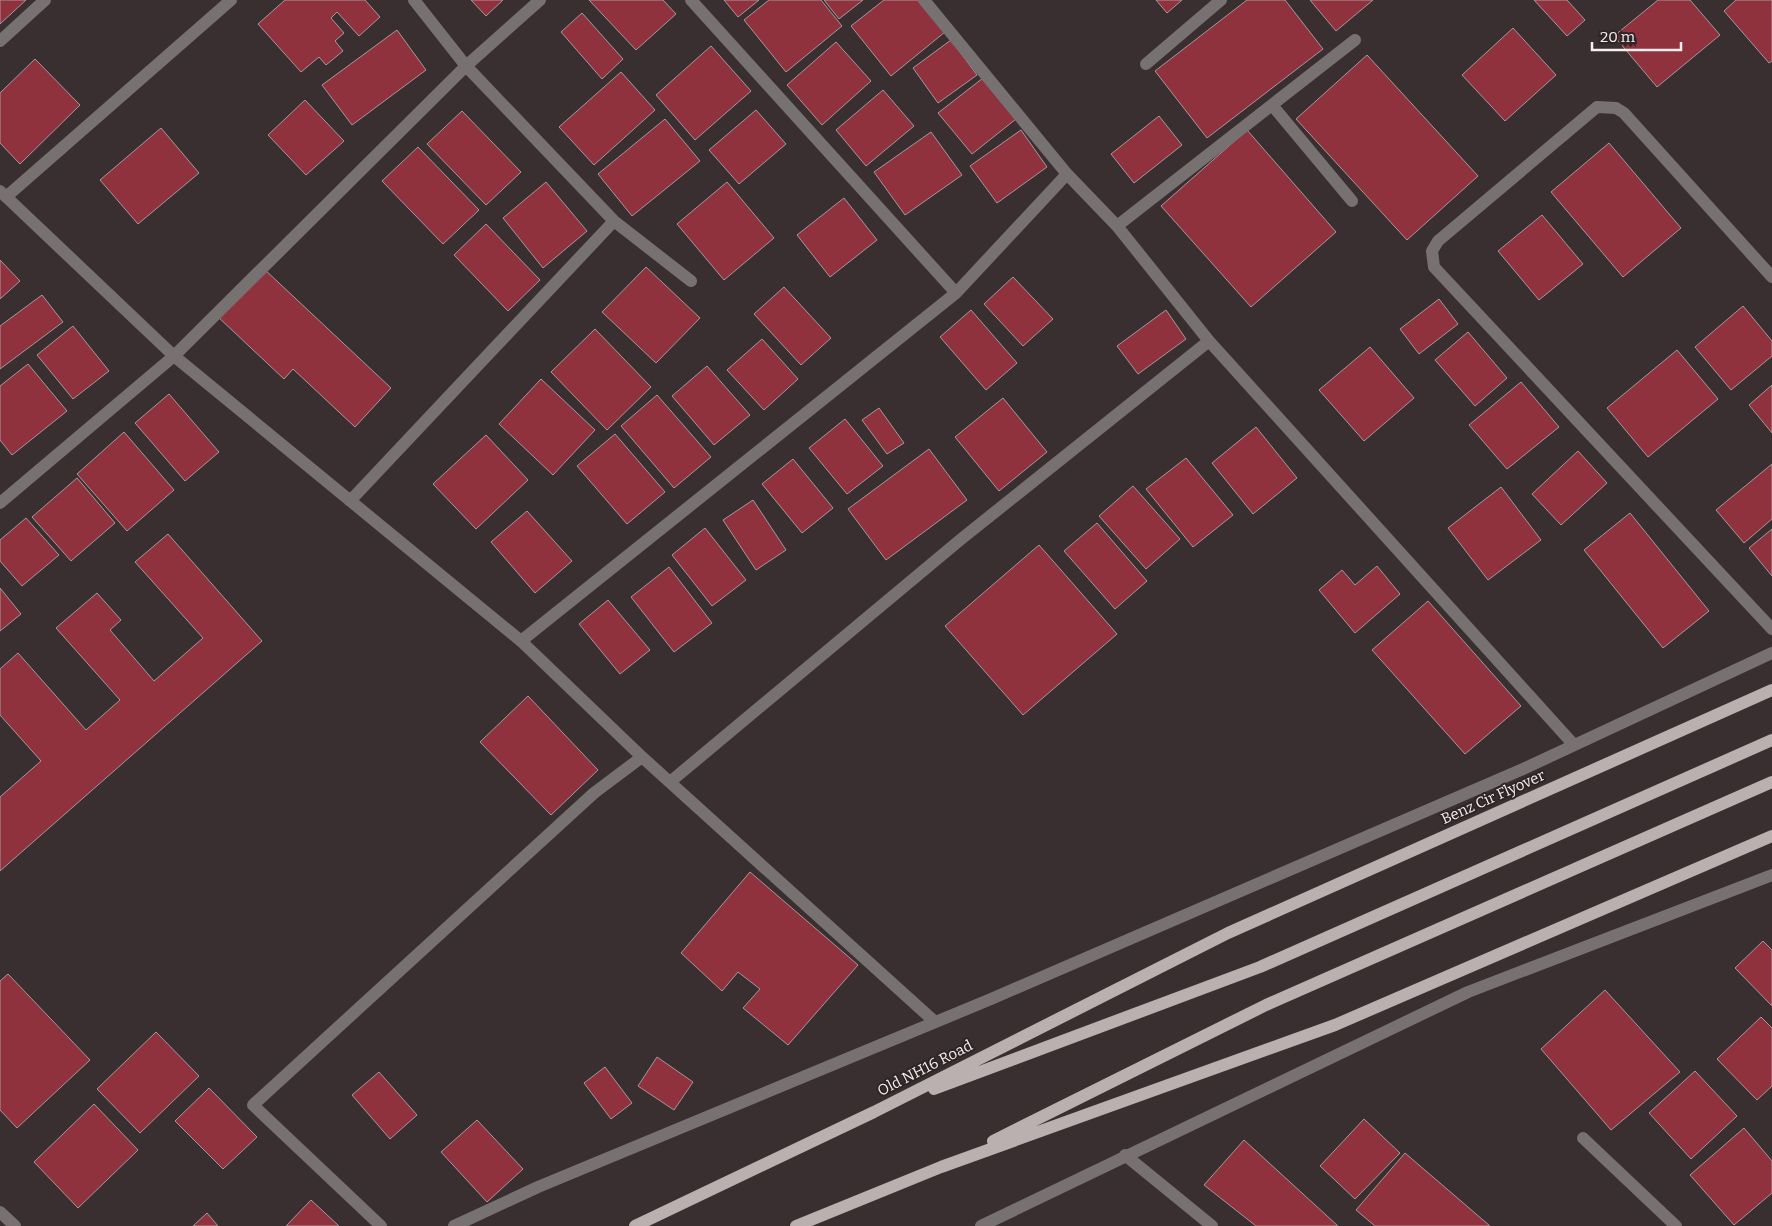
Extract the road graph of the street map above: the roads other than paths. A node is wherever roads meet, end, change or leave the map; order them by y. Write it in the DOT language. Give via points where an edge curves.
graph roads {
  1 [pos="45,0"];
  2 [pos="231,0"];
  3 [pos="414,0"];
  4 [pos="540,0"];
  5 [pos="691,0"];
  6 [pos="924,0"];
  7 [pos="1221,0"];
  8 [pos="1355,40"];
  9 [pos="0,41"];
  10 [pos="1146,64"];
  11 [pos="466,66"];
  12 [pos="1272,105"];
  13 [pos="1067,174"];
  14 [pos="3,194"];
  15 [pos="1352,202"];
  16 [pos="614,221"];
  17 [pos="1117,226"];
  18 [pos="1772,277"];
  19 [pos="691,281"];
  20 [pos="956,293"];
  21 [pos="1209,341"];
  22 [pos="174,356"];
  23 [pos="350,501"];
  24 [pos="0,503"];
  25 [pos="1772,629"];
  26 [pos="521,641"];
  27 [pos="1772,653"];
  28 [pos="1772,690"];
  29 [pos="1772,740"];
  30 [pos="1574,745"];
  31 [pos="642,757"];
  32 [pos="670,782"];
  33 [pos="1772,782"];
  34 [pos="1772,836"];
  35 [pos="1772,875"];
  36 [pos="1228,933"];
  37 [pos="935,1022"];
  38 [pos="874,1112"];
  39 [pos="1583,1138"];
  40 [pos="1125,1155"];
  41 [pos="940,1167"];
  42 [pos="0,1212"];
  43 [pos="15,1226"];
  44 [pos="381,1226"];
  45 [pos="454,1226"];
  46 [pos="635,1226"];
  47 [pos="796,1226"];
  48 [pos="981,1226"];
  49 [pos="1212,1226"];
  50 [pos="1676,1226"];
  1 -- 9 [label="street"];
  2 -- 14 [label="street"];
  3 -- 11 [label="street"];
  4 -- 11 [label="street"];
  5 -- 20 [label="street"];
  6 -- 13 [label="street"];
  7 -- 10 [label="street"];
  8 -- 12 [label="street"];
  11 -- 16 [label="street"];
  11 -- 22 [label="street"];
  12 -- 15 [label="street"];
  12 -- 17 [label="street"];
  13 -- 17 [label="street"];
  13 -- 20 [label="street"];
  14 -- 22 [label="street"];
  16 -- 19 [label="street"];
  16 -- 23 [label="street"];
  17 -- 21 [label="street"];
  18 -- 25 [label="street" via="1624,113 1606,106 1597,107 1438,242 1432,251 1434,267"];
  20 -- 26 [label="street"];
  21 -- 30 [label="street"];
  21 -- 32 [label="street" via="960,540"];
  22 -- 23 [label="street"];
  22 -- 24 [label="street"];
  23 -- 26 [label="street"];
  26 -- 31 [label="street"];
  27 -- 30 [label="street"];
  28 -- 36 [label="main road, Benz Cir Flyover"];
  29 -- 38 [label="main road" via="1260,967"];
  30 -- 37 [label="street"];
  31 -- 32 [label="street"];
  31 -- 44 [label="street" via="594,793 253,1105"];
  32 -- 37 [label="street"];
  33 -- 41 [label="main road" via="1266,1005"];
  34 -- 41 [label="main road" via="1335,1025"];
  35 -- 40 [label="street" via="1468,992"];
  36 -- 38 [label="main road, Old NH16 Road"];
  37 -- 45 [label="street" via="538,1187"];
  38 -- 46 [label="main road, Old NH16 Road"];
  39 -- 50 [label="street"];
  40 -- 48 [label="street"];
  40 -- 49 [label="street"];
  41 -- 47 [label="main road"];
  42 -- 43 [label="street"];
}
